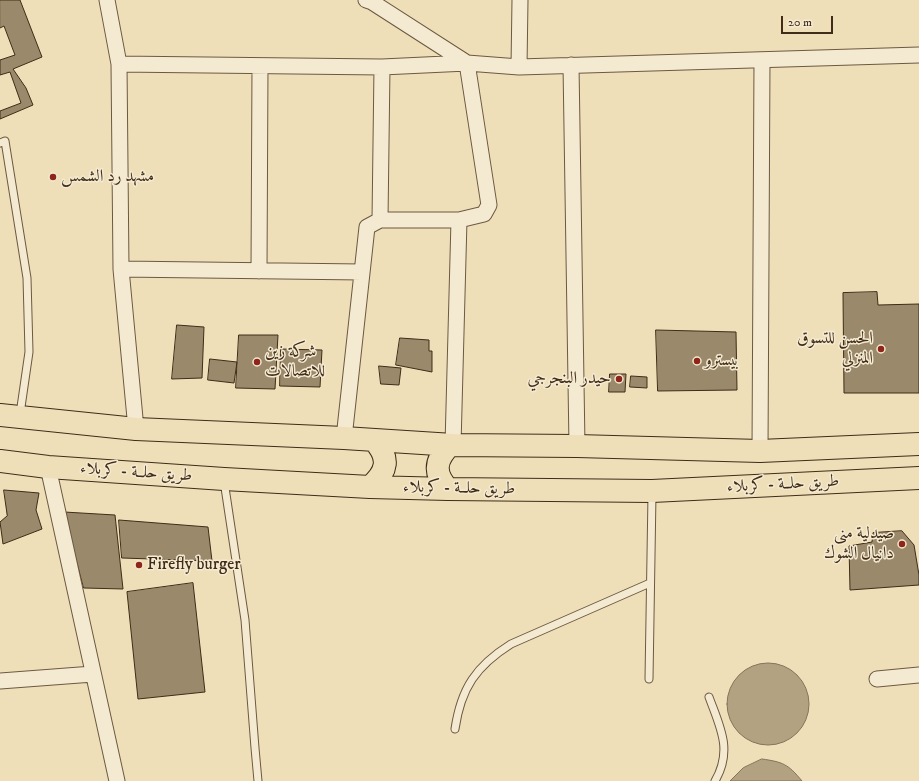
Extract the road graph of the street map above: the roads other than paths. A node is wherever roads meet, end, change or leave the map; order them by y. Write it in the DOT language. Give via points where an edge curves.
graph roads {
  1 [pos="107,0"];
  2 [pos="366,0"];
  3 [pos="520,0"];
  4 [pos="919,55"];
  5 [pos="762,60"];
  6 [pos="467,63"];
  7 [pos="119,64"];
  8 [pos="571,65"];
  9 [pos="260,66"];
  10 [pos="519,66"];
  11 [pos="382,67"];
  12 [pos="0,143"];
  13 [pos="380,220"];
  14 [pos="459,220"];
  15 [pos="121,269"];
  16 [pos="259,271"];
  17 [pos="362,272"];
  18 [pos="10,416"];
  19 [pos="136,429"];
  20 [pos="344,438"];
  21 [pos="374,440"];
  22 [pos="919,444"];
  23 [pos="452,445"];
  24 [pos="577,446"];
  25 [pos="760,450"];
  26 [pos="0,461"];
  27 [pos="48,467"];
  28 [pos="919,478"];
  29 [pos="224,479"];
  30 [pos="370,487"];
  31 [pos="448,489"];
  32 [pos="652,491"];
  33 [pos="650,583"];
  34 [pos="93,674"];
  35 [pos="919,675"];
  36 [pos="649,679"];
  37 [pos="877,679"];
  38 [pos="0,681"];
  39 [pos="709,697"];
  40 [pos="455,729"];
  41 [pos="117,781"];
  42 [pos="258,781"];
  43 [pos="715,781"];
  1 -- 7 [label="street"];
  2 -- 6 [label="street"];
  3 -- 10 [label="street"];
  4 -- 5 [label="street"];
  5 -- 8 [label="street"];
  5 -- 25 [label="street"];
  6 -- 10 [label="street"];
  6 -- 11 [label="street"];
  6 -- 14 [label="street" via="489,205 484,214"];
  7 -- 9 [label="street"];
  7 -- 15 [label="street"];
  8 -- 10 [label="street"];
  8 -- 24 [label="street"];
  9 -- 11 [label="street"];
  9 -- 16 [label="street"];
  11 -- 13 [label="street"];
  12 -- 18 [label="lane" via="5,140 27,278 29,352"];
  13 -- 14 [label="street"];
  13 -- 17 [label="street" via="367,227"];
  14 -- 23 [label="street"];
  15 -- 16 [label="street"];
  15 -- 19 [label="street"];
  16 -- 17 [label="street"];
  17 -- 20 [label="street"];
  18 -- 19 [label="main road, طريق حلــة - كربلاء"];
  19 -- 20 [label="main road, طريق حلــة - كربلاء"];
  20 -- 21 [label="main road, طريق حلــة - كربلاء"];
  21 -- 23 [label="main road, طريق حلــة - كربلاء"];
  21 -- 30 [label="main road" via="381,448 385,464 382,475"];
  22 -- 25 [label="main road, طريق حلــة - كربلاء"];
  23 -- 24 [label="main road, طريق حلــة - كربلاء"];
  23 -- 31 [label="main road" via="438,460 441,482"];
  24 -- 25 [label="main road, طريق حلــة - كربلاء"];
  26 -- 27 [label="main road, طريق حلــة - كربلاء"];
  27 -- 29 [label="main road, طريق حلــة - كربلاء"];
  27 -- 34 [label="street"];
  28 -- 32 [label="main road, طريق حلــة - كربلاء"];
  29 -- 30 [label="main road, طريق حلــة - كربلاء"];
  29 -- 42 [label="lane" via="245,620"];
  30 -- 31 [label="main road, طريق حلــة - كربلاء"];
  31 -- 32 [label="main road, طريق حلــة - كربلاء"];
  32 -- 33 [label="lane"];
  33 -- 36 [label="lane"];
  33 -- 40 [label="lane" via="511,644 496,654 483,665 463,695"];
  34 -- 38 [label="street"];
  34 -- 41 [label="street"];
  35 -- 37 [label="street"];
  39 -- 43 [label="lane" via="724,741 723,763"];
}
